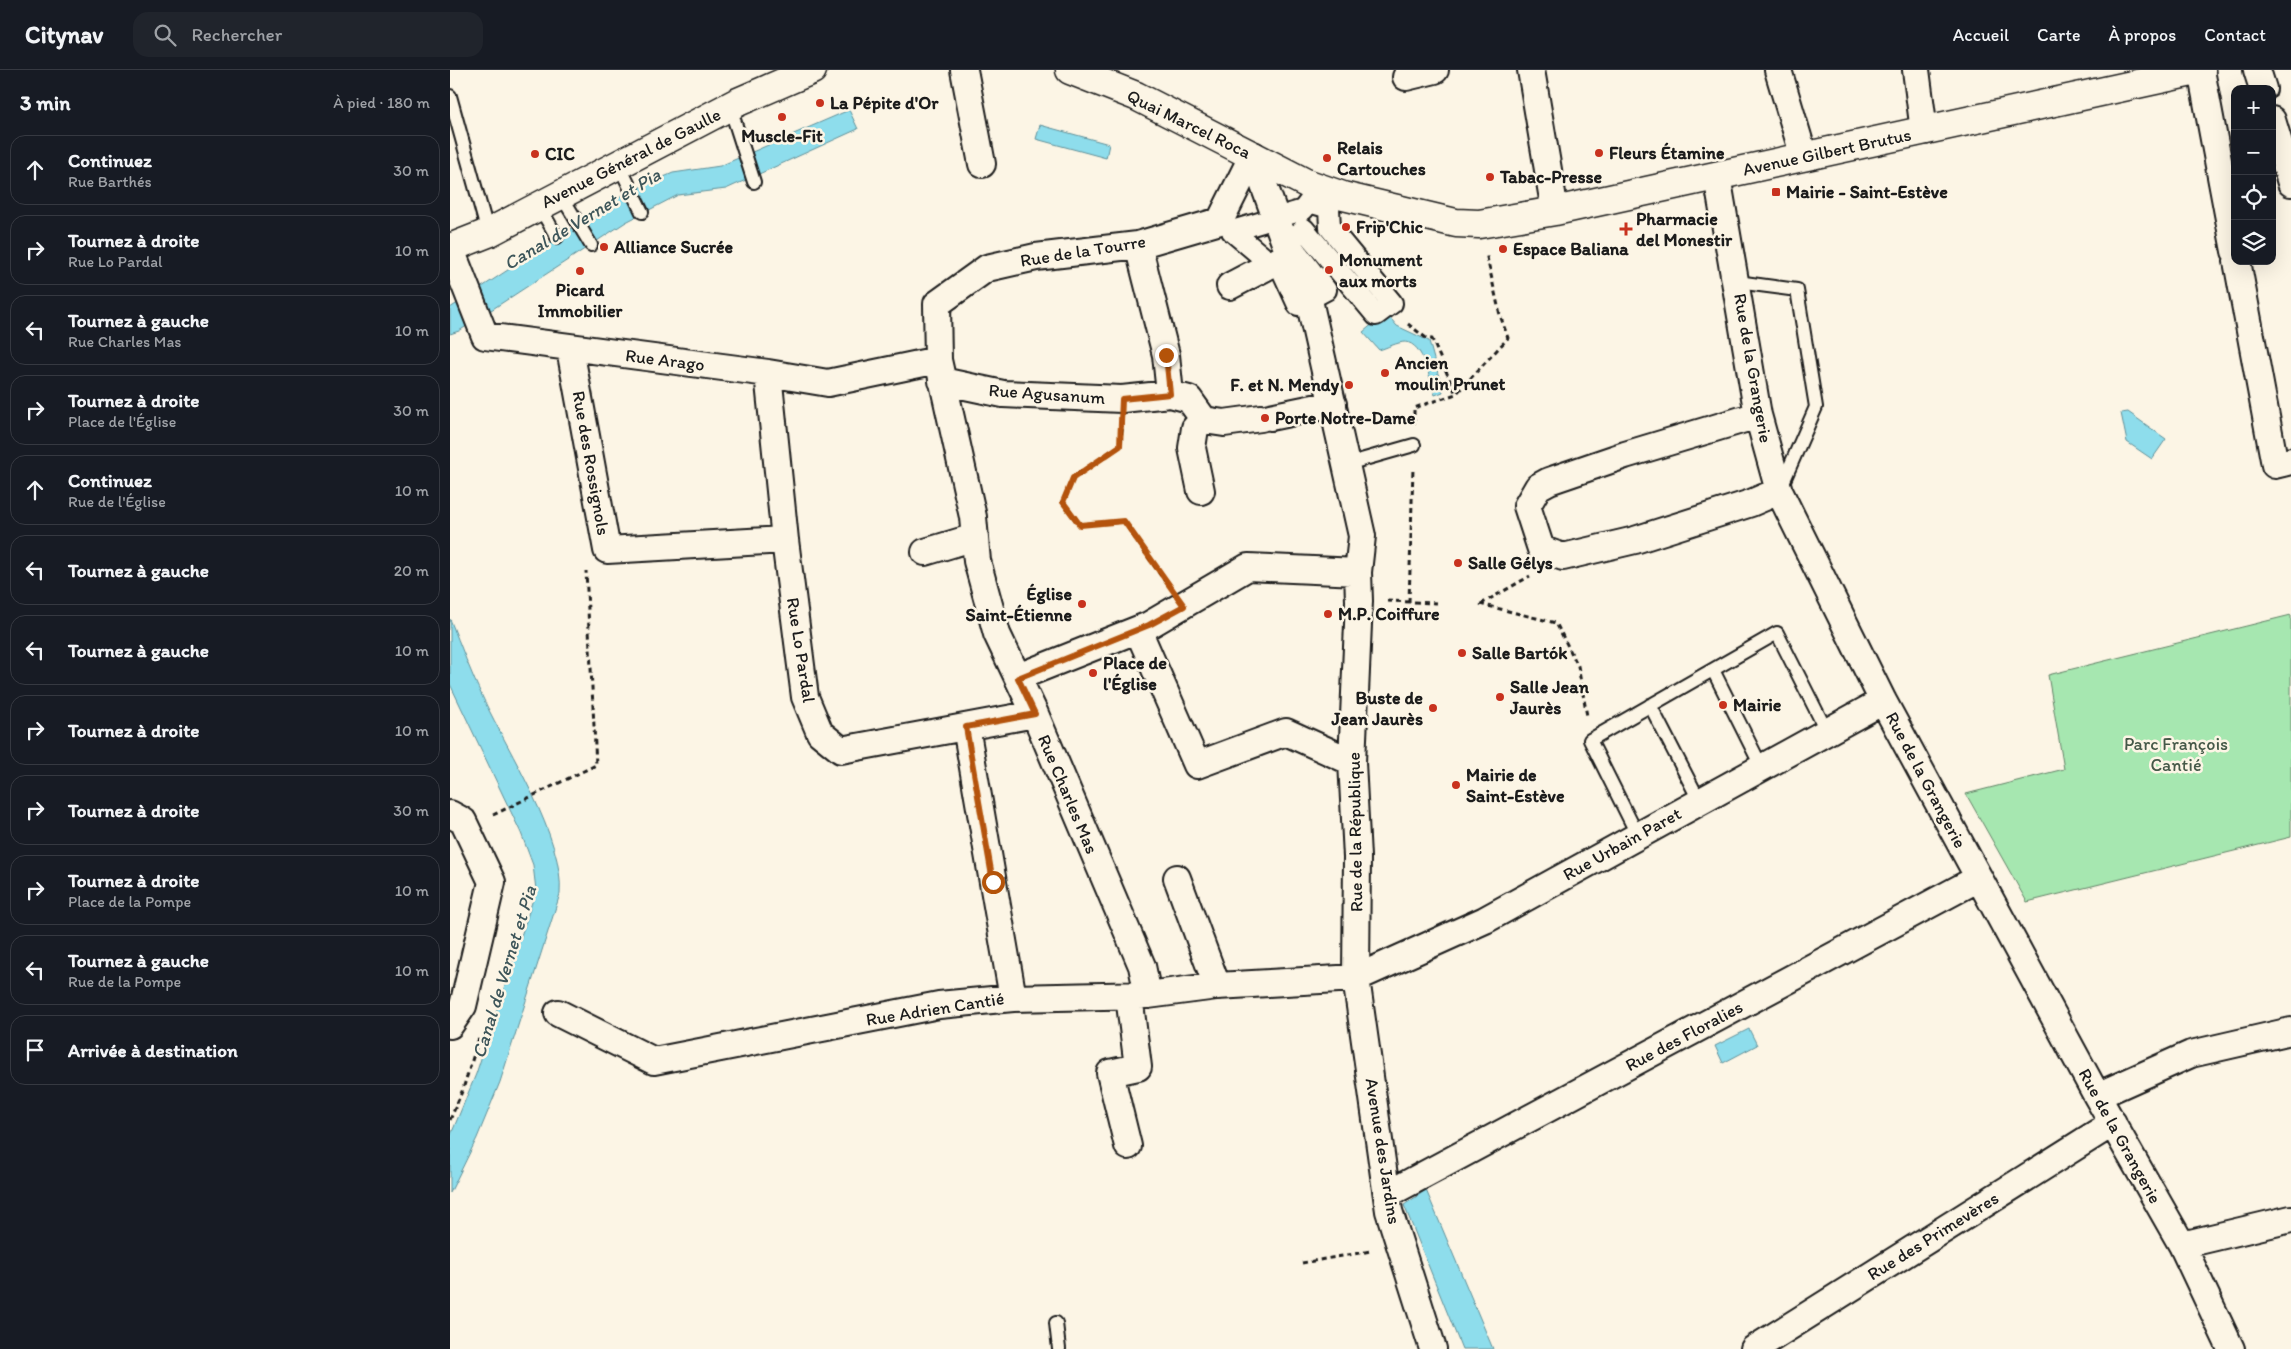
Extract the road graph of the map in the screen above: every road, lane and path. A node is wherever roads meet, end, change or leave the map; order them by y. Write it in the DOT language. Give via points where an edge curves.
graph roads {
  1 [pos="812,70"];
  2 [pos="964,70"];
  3 [pos="1070,70"];
  4 [pos="1435,70"];
  5 [pos="1531,70"];
  6 [pos="1778,70"];
  7 [pos="1916,70"];
  8 [pos="2201,70"];
  9 [pos="2257,70"];
  10 [pos="1406,76"];
  11 [pos="2262,85"];
  12 [pos="450,96"];
  13 [pos="730,107"];
  14 [pos="2275,130"];
  15 [pos="1924,131"];
  16 [pos="1253,156"];
  17 [pos="1804,157"];
  18 [pos="982,164"];
  19 [pos="625,176"];
  20 [pos="1717,176"];
  21 [pos="754,182"];
  22 [pos="1306,183"];
  23 [pos="2291,183"];
  24 [pos="550,200"];
  25 [pos="1555,211"];
  26 [pos="642,212"];
  27 [pos="1275,218"];
  28 [pos="1479,224"];
  29 [pos="2231,230"];
  30 [pos="488,233"];
  31 [pos="557,237"];
  32 [pos="591,245"];
  33 [pos="1138,245"];
  34 [pos="450,247"];
  35 [pos="1280,260"];
  36 [pos="2238,265"];
  37 [pos="1737,282"];
  38 [pos="1230,286"];
  39 [pos="1309,300"];
  40 [pos="1432,339"];
  41 [pos="570,349"];
  42 [pos="940,370"];
  43 [pos="768,373"];
  44 [pos="1170,394"];
  45 [pos="1456,394"];
  46 [pos="1122,399"];
  47 [pos="1335,411"];
  48 [pos="1758,415"];
  49 [pos="1204,420"];
  50 [pos="1414,445"];
  51 [pos="2291,461"];
  52 [pos="1347,464"];
  53 [pos="1201,490"];
  54 [pos="1779,491"];
  55 [pos="975,537"];
  56 [pos="785,540"];
  57 [pos="607,550"];
  58 [pos="925,552"];
  59 [pos="1563,557"];
  60 [pos="1358,572"];
  61 [pos="1359,601"];
  62 [pos="1409,602"];
  63 [pos="1437,603"];
  64 [pos="1184,606"];
  65 [pos="1144,628"];
  66 [pos="1713,670"];
  67 [pos="1018,678"];
  68 [pos="1883,700"];
  69 [pos="1650,705"];
  70 [pos="1035,714"];
  71 [pos="1590,720"];
  72 [pos="966,727"];
  73 [pos="1827,732"];
  74 [pos="1352,762"];
  75 [pos="1762,768"];
  76 [pos="1700,802"];
  77 [pos="507,807"];
  78 [pos="450,814"];
  79 [pos="1638,836"];
  80 [pos="1177,878"];
  81 [pos="1979,878"];
  82 [pos="1356,978"];
  83 [pos="1217,986"];
  84 [pos="1139,995"];
  85 [pos="1013,998"];
  86 [pos="558,1012"];
  87 [pos="450,1025"];
  88 [pos="2291,1031"];
  89 [pos="2097,1096"];
  90 [pos="2113,1123"];
  91 [pos="1128,1146"];
  92 [pos="1388,1194"];
  93 [pos="2291,1219"];
  94 [pos="2182,1245"];
  95 [pos="1401,1246"];
  96 [pos="1302,1263"];
  97 [pos="1056,1324"];
  98 [pos="1059,1349"];
  99 [pos="1433,1349"];
  100 [pos="1754,1349"];
  101 [pos="2232,1349"];
  1 -- 13 [label="main road, Avenue Général de Gaulle"];
  2 -- 18 [label="street"];
  3 -- 16 [label="main road, Quai Marcel Roca" via="1136,96"];
  4 -- 10 [label="street"];
  5 -- 25 [label="street"];
  6 -- 17 [label="street"];
  7 -- 15 [label="street"];
  8 -- 15 [label="main road, Avenue Gilbert Brutus"];
  8 -- 29 [label="street"];
  9 -- 11 [label="street"];
  12 -- 30 [label="lane"];
  13 -- 19 [label="main road, Avenue Général de Gaulle"];
  13 -- 21 [label="lane"];
  14 -- 23 [label="street"];
  15 -- 17 [label="main road, Avenue Gilbert Brutus"];
  16 -- 22 [label="main road, Quai Marcel Roca"];
  16 -- 27 [label="street"];
  16 -- 33 [label="street, Rue de la Tourre" via="1220,221"];
  17 -- 20 [label="main road, Avenue Gilbert Brutus"];
  19 -- 24 [label="main road, Avenue Général de Gaulle"];
  19 -- 26 [label="lane"];
  20 -- 25 [label="main road, Avenue Gilbert Brutus"];
  20 -- 37 [label="street, Rue de la Grangerie"];
  22 -- 28 [label="main road, Avenue Gilbert Brutus" via="1343,196 1456,223"];
  24 -- 30 [label="main road, Avenue Général de Gaulle"];
  24 -- 31 [label="lane"];
  24 -- 32 [label="lane" via="578,224"];
  25 -- 28 [label="main road, Avenue Gilbert Brutus"];
  27 -- 35 [label="street"];
  27 -- 35 [label="street" via="1232,231"];
  27 -- 39 [label="street" via="1303,210 1310,202 1329,208 1330,228 1392,303 1376,316 1304,229 1289,241 1326,290"];
  28 -- 45 [label="path" via="1508,338"];
  30 -- 34 [label="main road, Avenue Général de Gaulle"];
  33 -- 42 [label="street, Rue de la Tourre" via="1036,257 987,268 937,304"];
  33 -- 44 [label="street" via="1166,355"];
  34 -- 41 [label="street, Rue Arago" via="485,336"];
  35 -- 38 [label="street"];
  35 -- 39 [label="street"];
  36 -- 51 [label="street" via="2275,465"];
  37 -- 48 [label="street, Rue de la Grangerie"];
  37 -- 54 [label="lane" via="1797,290 1816,407"];
  39 -- 47 [label="street"];
  40 -- 45 [label="path"];
  41 -- 43 [label="street, Rue Arago"];
  41 -- 57 [label="street, Rue des Rossignols"];
  42 -- 43 [label="street, Rue Arago" via="828,383"];
  42 -- 46 [label="street, Rue Agusanum" via="1003,394"];
  42 -- 55 [label="street, Rue Charles Mas"];
  43 -- 56 [label="street, Rue Lo Pardal"];
  44 -- 46 [label="street, Rue Agusanum"];
  44 -- 49 [label="street" via="1189,399"];
  45 -- 50 [label="path" via="1414,408"];
  46 -- 64 [label="path" via="1120,446 1073,478 1063,502 1080,525 1124,521"];
  47 -- 49 [label="street" via="1224,423"];
  47 -- 52 [label="street, Rue de la République"];
  48 -- 54 [label="street, Rue de la Grangerie"];
  48 -- 59 [label="street" via="1625,455 1538,487 1527,506 1541,548"];
  49 -- 53 [label="street" via="1195,428 1192,448"];
  50 -- 52 [label="lane"];
  50 -- 62 [label="path"];
  52 -- 60 [label="street, Rue de la République" via="1362,536"];
  54 -- 59 [label="street" via="1635,540"];
  54 -- 68 [label="street, Rue de la Grangerie"];
  55 -- 58 [label="street"];
  55 -- 67 [label="street, Rue Charles Mas" via="977,562 997,634"];
  56 -- 57 [label="street, Rue des Rossignols"];
  56 -- 72 [label="street, Rue Lo Pardal" via="805,697 820,733 841,750"];
  57 -- 77 [label="path" via="586,556 596,765"];
  59 -- 71 [label="path" via="1480,604 1556,623 1578,666 1585,713"];
  60 -- 61 [label="street, Rue de la République"];
  60 -- 64 [label="street" via="1248,567"];
  61 -- 62 [label="path"];
  61 -- 74 [label="street, Rue de la République"];
  62 -- 63 [label="path"];
  64 -- 65 [label="street"];
  65 -- 67 [label="street"];
  65 -- 74 [label="street" via="1197,765 1286,732"];
  66 -- 69 [label="lane"];
  66 -- 73 [label="lane" via="1777,633"];
  66 -- 75 [label="lane"];
  67 -- 70 [label="street, Rue Charles Mas"];
  68 -- 73 [label="street, Rue Urbain Paret"];
  68 -- 81 [label="street, Rue de la Grangerie"];
  69 -- 76 [label="lane"];
  69 -- 79 [label="lane" via="1590,740"];
  70 -- 72 [label="street, Rue Lo Pardal"];
  70 -- 84 [label="street, Rue Charles Mas" via="1142,966"];
  72 -- 85 [label="street"];
  73 -- 75 [label="street, Rue Urbain Paret"];
  74 -- 82 [label="street, Rue de la République" via="1357,857"];
  75 -- 76 [label="street, Rue Urbain Paret"];
  76 -- 79 [label="street, Rue Urbain Paret"];
  78 -- 87 [label="street" via="463,821 492,882 464,1006"];
  79 -- 82 [label="street, Rue Urbain Paret" via="1484,920"];
  80 -- 83 [label="street"];
  81 -- 89 [label="street, Rue de la Grangerie"];
  81 -- 92 [label="street, Rue des Floralies"];
  82 -- 83 [label="street, Rue Adrien Cantié"];
  82 -- 92 [label="street, Avenue des Jardins"];
  83 -- 84 [label="street, Rue Adrien Cantié"];
  84 -- 85 [label="street, Rue Adrien Cantié"];
  84 -- 91 [label="street, Rue Charles Mas" via="1138,1067 1110,1073"];
  85 -- 86 [label="street, Rue Adrien Cantié" via="939,1005 654,1061"];
  88 -- 89 [label="street" via="2192,1054"];
  89 -- 90 [label="street, Rue de la Grangerie"];
  90 -- 94 [label="street, Rue de la Grangerie"];
  90 -- 100 [label="street, Rue des Primevères"];
  92 -- 95 [label="street, Avenue des Jardins"];
  93 -- 94 [label="street"];
  94 -- 101 [label="street, Rue de la Grangerie"];
  95 -- 96 [label="path"];
  95 -- 99 [label="street, Avenue des Jardins"];
  97 -- 98 [label="lane"];
}
